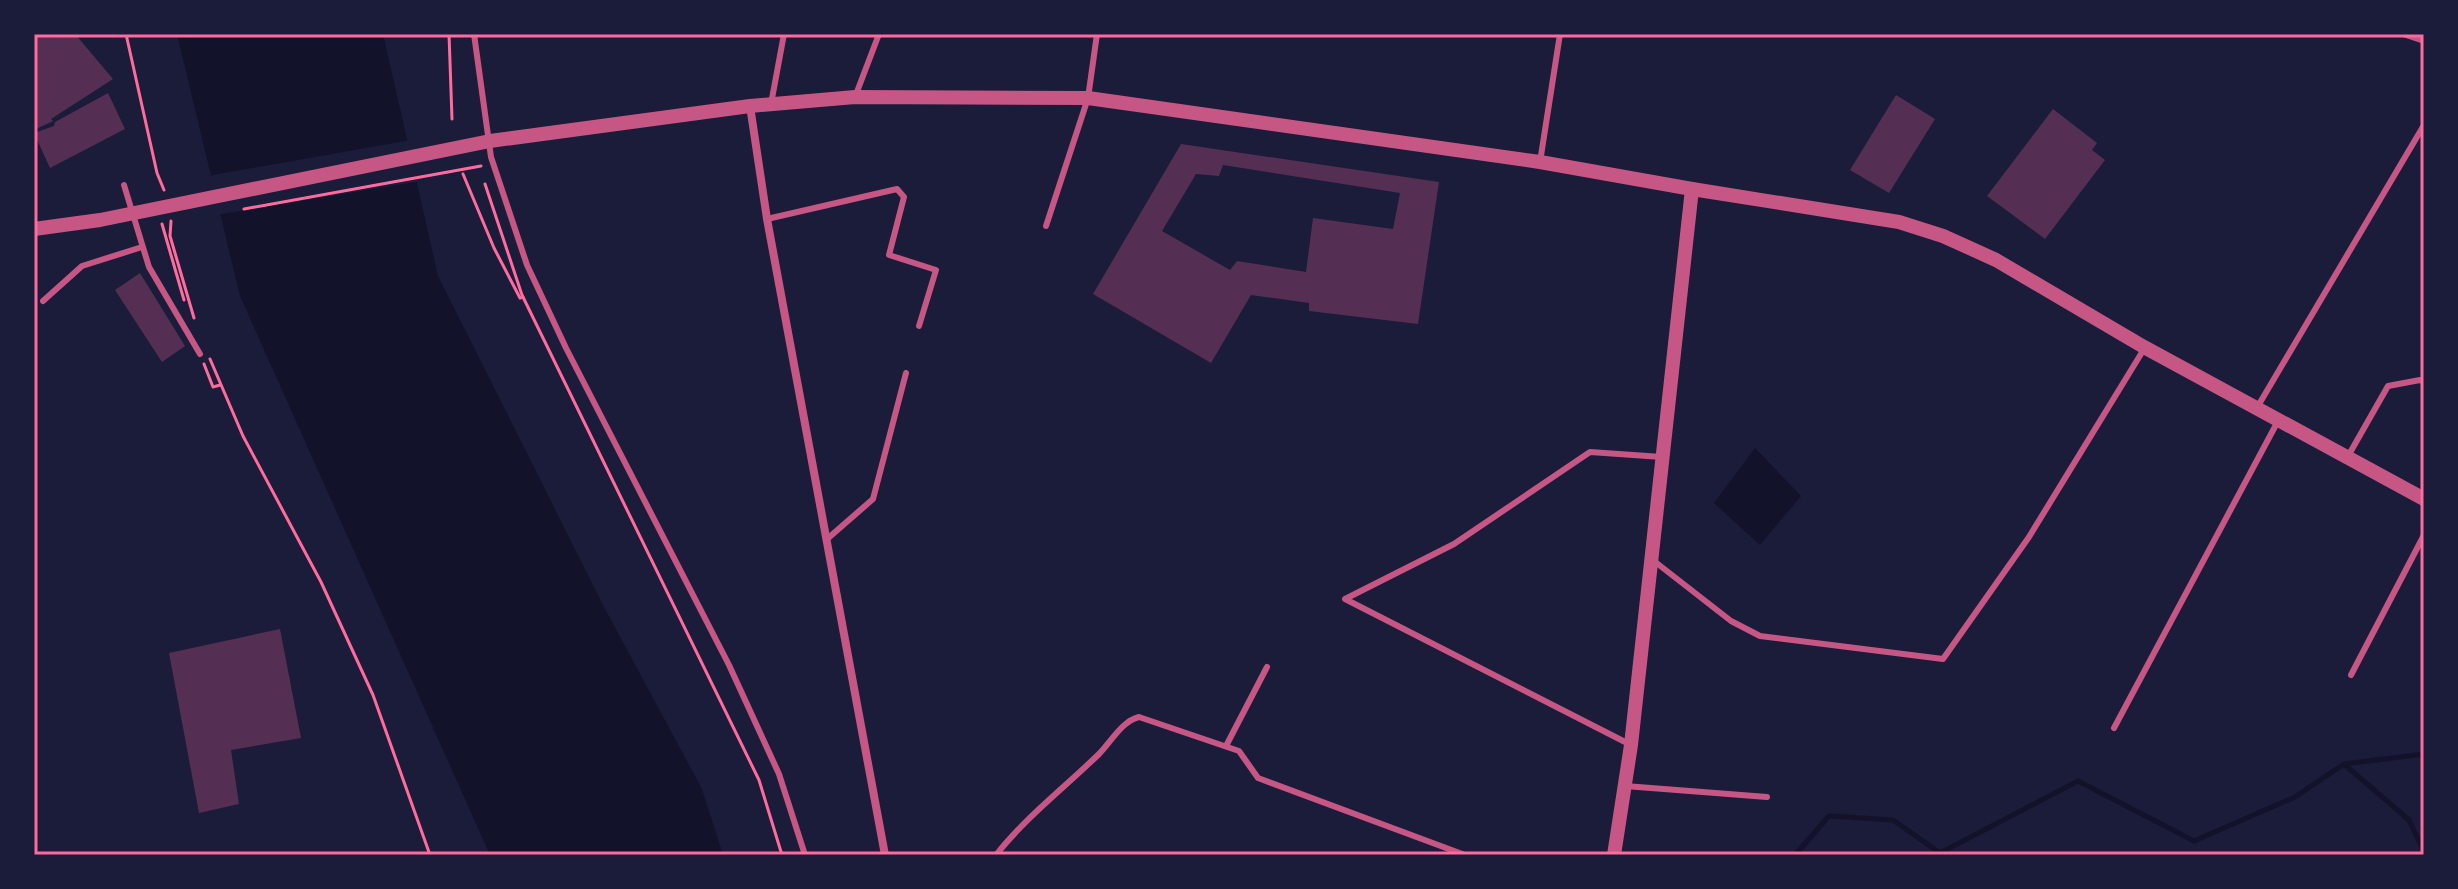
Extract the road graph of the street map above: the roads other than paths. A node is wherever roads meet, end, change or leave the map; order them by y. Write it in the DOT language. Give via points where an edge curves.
graph roads {
  1 [pos="474,34"];
  2 [pos="784,34"];
  3 [pos="879,34"];
  4 [pos="1097,34"];
  5 [pos="1560,34"];
  6 [pos="2403,34"];
  7 [pos="2424,41"];
  8 [pos="855,97"];
  9 [pos="1088,98"];
  10 [pos="771,104"];
  11 [pos="750,106"];
  12 [pos="2424,125"];
  13 [pos="490,141"];
  14 [pos="1540,162"];
  15 [pos="124,185"];
  16 [pos="1692,189"];
  17 [pos="767,219"];
  18 [pos="1046,226"];
  19 [pos="34,229"];
  20 [pos="142,247"];
  21 [pos="43,301"];
  22 [pos="919,326"];
  23 [pos="2144,347"];
  24 [pos="203,351"];
  25 [pos="906,373"];
  26 [pos="2424,382"];
  27 [pos="2256,409"];
  28 [pos="2278,421"];
  29 [pos="1663,457"];
  30 [pos="2347,458"];
  31 [pos="2424,499"];
  32 [pos="2424,535"];
  33 [pos="826,540"];
  34 [pos="1651,558"];
  35 [pos="1267,667"];
  36 [pos="2351,675"];
  37 [pos="2114,728"];
  38 [pos="1631,745"];
  39 [pos="1226,746"];
  40 [pos="1625,786"];
  41 [pos="1767,797"];
  42 [pos="805,855"];
  43 [pos="885,855"];
  44 [pos="996,855"];
  45 [pos="1465,855"];
  46 [pos="1614,855"];
  1 -- 13 [label="lane"];
  2 -- 10 [label="lane"];
  3 -- 8 [label="lane"];
  4 -- 9 [label="lane"];
  5 -- 14 [label="lane"];
  6 -- 7 [label="lane"];
  8 -- 9 [label="street"];
  8 -- 10 [label="street"];
  9 -- 14 [label="street"];
  9 -- 18 [label="lane"];
  10 -- 11 [label="street"];
  11 -- 13 [label="street"];
  11 -- 17 [label="street"];
  12 -- 27 [label="lane"];
  13 -- 19 [label="street"];
  13 -- 42 [label="lane" via="527,265 729,665 779,774"];
  14 -- 16 [label="street"];
  15 -- 20 [label="lane"];
  16 -- 23 [label="street" via="1899,222 1943,236 1996,260"];
  16 -- 29 [label="street"];
  17 -- 22 [label="lane" via="897,189 904,197 889,255 936,270"];
  17 -- 33 [label="street"];
  20 -- 21 [label="lane" via="82,266"];
  20 -- 24 [label="lane" via="149,267"];
  23 -- 27 [label="street"];
  23 -- 34 [label="lane" via="2029,537 1943,659 1760,636 1731,621"];
  25 -- 33 [label="lane" via="873,499"];
  26 -- 30 [label="lane" via="2388,386"];
  27 -- 28 [label="street"];
  28 -- 30 [label="street"];
  28 -- 37 [label="lane"];
  29 -- 34 [label="street"];
  29 -- 38 [label="lane" via="1590,452 1454,544 1345,599"];
  30 -- 31 [label="street"];
  32 -- 36 [label="lane"];
  33 -- 43 [label="street"];
  34 -- 38 [label="street"];
  35 -- 39 [label="lane"];
  38 -- 40 [label="street"];
  39 -- 44 [label="lane" via="1139,717 1130,719"];
  39 -- 45 [label="lane" via="1239,751 1258,778"];
  40 -- 41 [label="lane"];
  40 -- 46 [label="street"];
}
